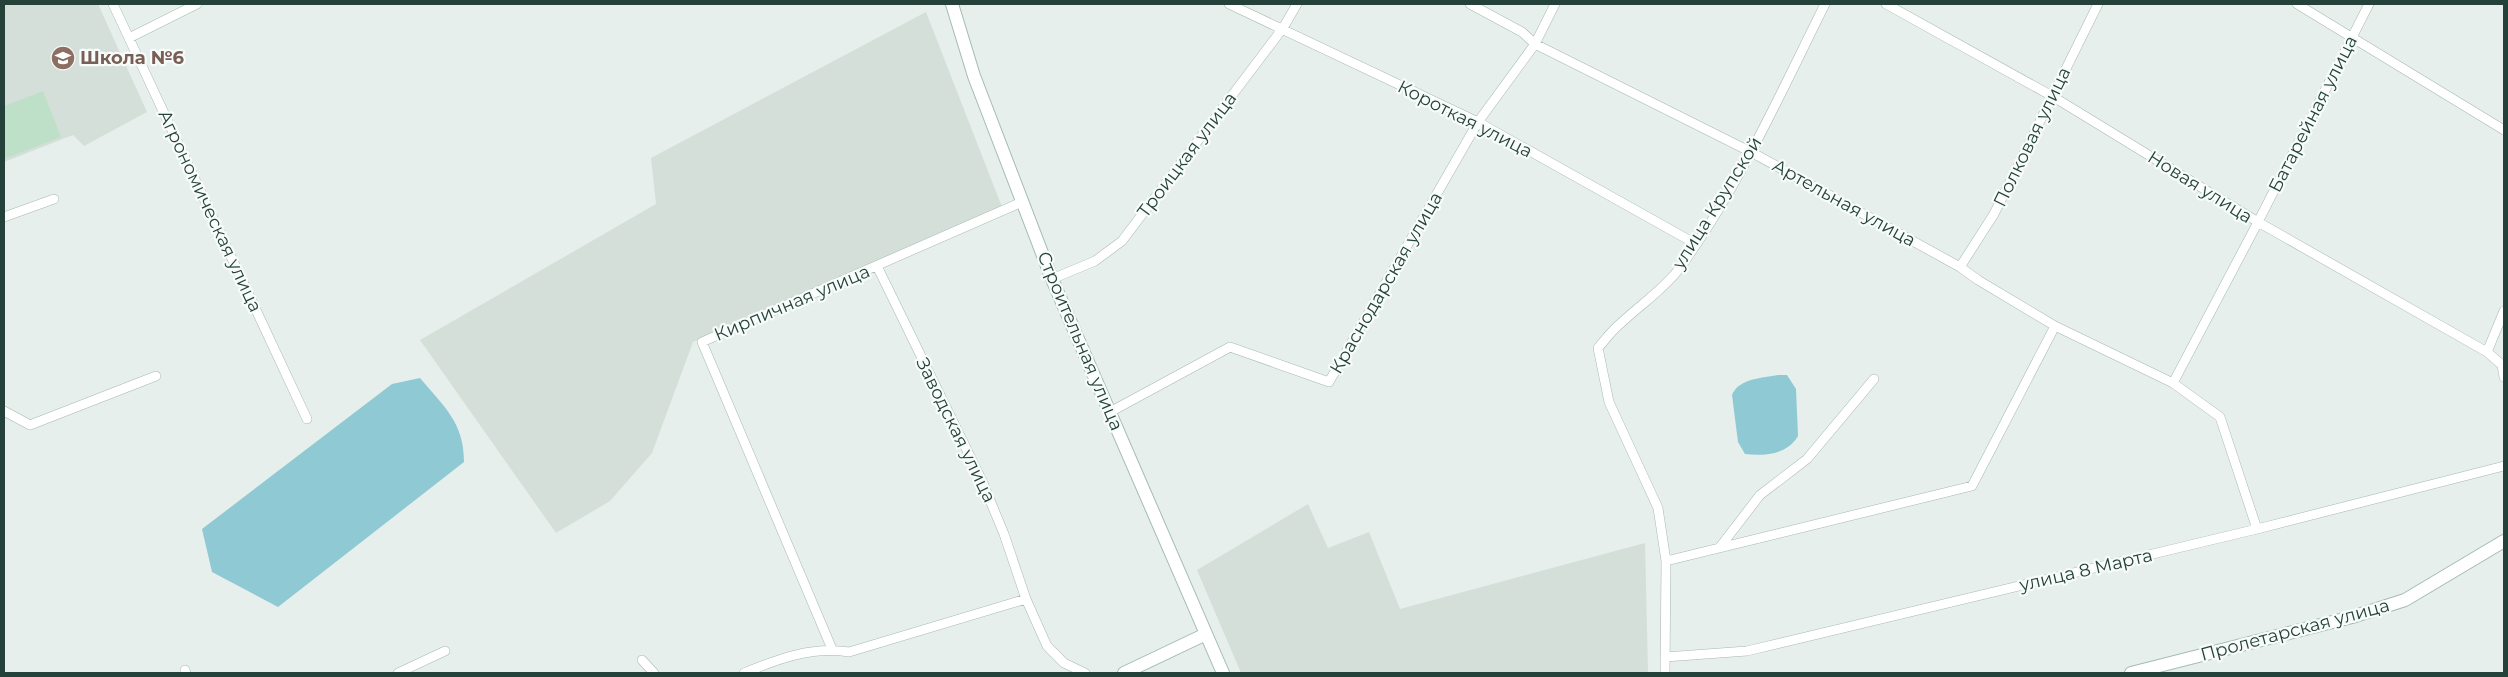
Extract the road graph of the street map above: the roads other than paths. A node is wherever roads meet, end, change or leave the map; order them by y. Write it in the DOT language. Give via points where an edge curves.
graph roads {
  1 [pos="113,4"];
  2 [pos="197,4"];
  3 [pos="952,4"];
  4 [pos="1229,4"];
  5 [pos="1297,4"];
  6 [pos="1470,4"];
  7 [pos="1555,4"];
  8 [pos="1825,4"];
  9 [pos="1886,4"];
  10 [pos="2098,4"];
  11 [pos="2297,4"];
  12 [pos="2369,4"];
  13 [pos="1283,28"];
  14 [pos="129,38"];
  15 [pos="2352,38"];
  16 [pos="1535,44"];
  17 [pos="2052,96"];
  18 [pos="1478,122"];
  19 [pos="2504,130"];
  20 [pos="1751,152"];
  21 [pos="54,199"];
  22 [pos="1022,202"];
  23 [pos="4,217"];
  24 [pos="2258,222"];
  25 [pos="1696,244"];
  26 [pos="877,266"];
  27 [pos="1960,267"];
  28 [pos="1052,279"];
  29 [pos="2504,311"];
  30 [pos="2055,326"];
  31 [pos="2487,352"];
  32 [pos="156,376"];
  33 [pos="2504,377"];
  34 [pos="1874,379"];
  35 [pos="2173,383"];
  36 [pos="4,411"];
  37 [pos="1110,412"];
  38 [pos="307,419"];
  39 [pos="2504,466"];
  40 [pos="2257,529"];
  41 [pos="2504,541"];
  42 [pos="1720,547"];
  43 [pos="1666,560"];
  44 [pos="1026,599"];
  45 [pos="1206,634"];
  46 [pos="832,649"];
  47 [pos="445,651"];
  48 [pos="1665,656"];
  49 [pos="642,660"];
  50 [pos="398,673"];
  51 [pos="654,673"];
  52 [pos="744,673"];
  53 [pos="1085,673"];
  54 [pos="1124,673"];
  55 [pos="1223,673"];
  56 [pos="1665,673"];
  57 [pos="2131,673"];
  1 -- 14 [label="street, Агрономическая улица"];
  2 -- 14 [label="street"];
  3 -- 22 [label="street, Строительная улица" via="974,76"];
  4 -- 13 [label="street, Короткая улица"];
  5 -- 13 [label="street, Троицкая улица"];
  6 -- 16 [label="street, Артельная улица" via="1522,32"];
  7 -- 16 [label="street, Краснодарская улица"];
  8 -- 20 [label="street, улица Крупской"];
  9 -- 17 [label="street, Новая улица"];
  10 -- 17 [label="street, Полковая улица"];
  11 -- 15 [label="street"];
  12 -- 15 [label="street, Батарейная улица"];
  13 -- 18 [label="street, Короткая улица"];
  13 -- 28 [label="street, Троицкая улица" via="1122,241 1095,261"];
  14 -- 38 [label="street, Агрономическая улица"];
  15 -- 19 [label="street"];
  15 -- 24 [label="street, Батарейная улица"];
  16 -- 18 [label="street, Краснодарская улица"];
  16 -- 20 [label="street, Артельная улица"];
  17 -- 24 [label="street, Новая улица"];
  17 -- 27 [label="street, Полковая улица" via="1994,214"];
  18 -- 25 [label="street, Короткая улица"];
  18 -- 37 [label="street, Краснодарская улица" via="1330,382 1230,347"];
  20 -- 25 [label="street, улица Крупской"];
  20 -- 27 [label="street, Артельная улица"];
  21 -- 23 [label="street"];
  22 -- 26 [label="street, Кирпичная улица"];
  22 -- 28 [label="street, Строительная улица"];
  24 -- 31 [label="street, Новая улица"];
  24 -- 35 [label="street, Батарейная улица"];
  25 -- 43 [label="street, улица Крупской" via="1656,294 1620,323 1598,348 1609,402 1658,508"];
  26 -- 44 [label="street, Заводская улица" via="982,481"];
  26 -- 46 [label="street, Кирпичная улица" via="702,342"];
  27 -- 30 [label="street, Артельная улица"];
  28 -- 37 [label="street, Строительная улица"];
  29 -- 31 [label="street"];
  30 -- 35 [label="street, Артельная улица"];
  30 -- 42 [label="street" via="1972,486"];
  31 -- 33 [label="street, Новая улица" via="2502,365"];
  32 -- 36 [label="street" via="30,424"];
  34 -- 42 [label="street" via="1808,459 1760,495"];
  35 -- 40 [label="street, Артельная улица" via="2220,416"];
  37 -- 45 [label="street, Строительная улица"];
  39 -- 40 [label="street, улица 8 Марта"];
  40 -- 48 [label="street, улица 8 Марта" via="1747,650"];
  41 -- 57 [label="street, Пролетарская улица" via="2405,600 2352,617"];
  42 -- 43 [label="street"];
  43 -- 48 [label="street, улица Крупской"];
  44 -- 46 [label="street" via="849,652"];
  44 -- 53 [label="street, Заводская улица" via="1047,646 1064,663"];
  45 -- 54 [label="street"];
  45 -- 55 [label="street, Строительная улица"];
  46 -- 52 [label="street" via="783,656"];
  47 -- 50 [label="street"];
  48 -- 56 [label="street, улица Крупской"];
  49 -- 51 [label="street"];
}
